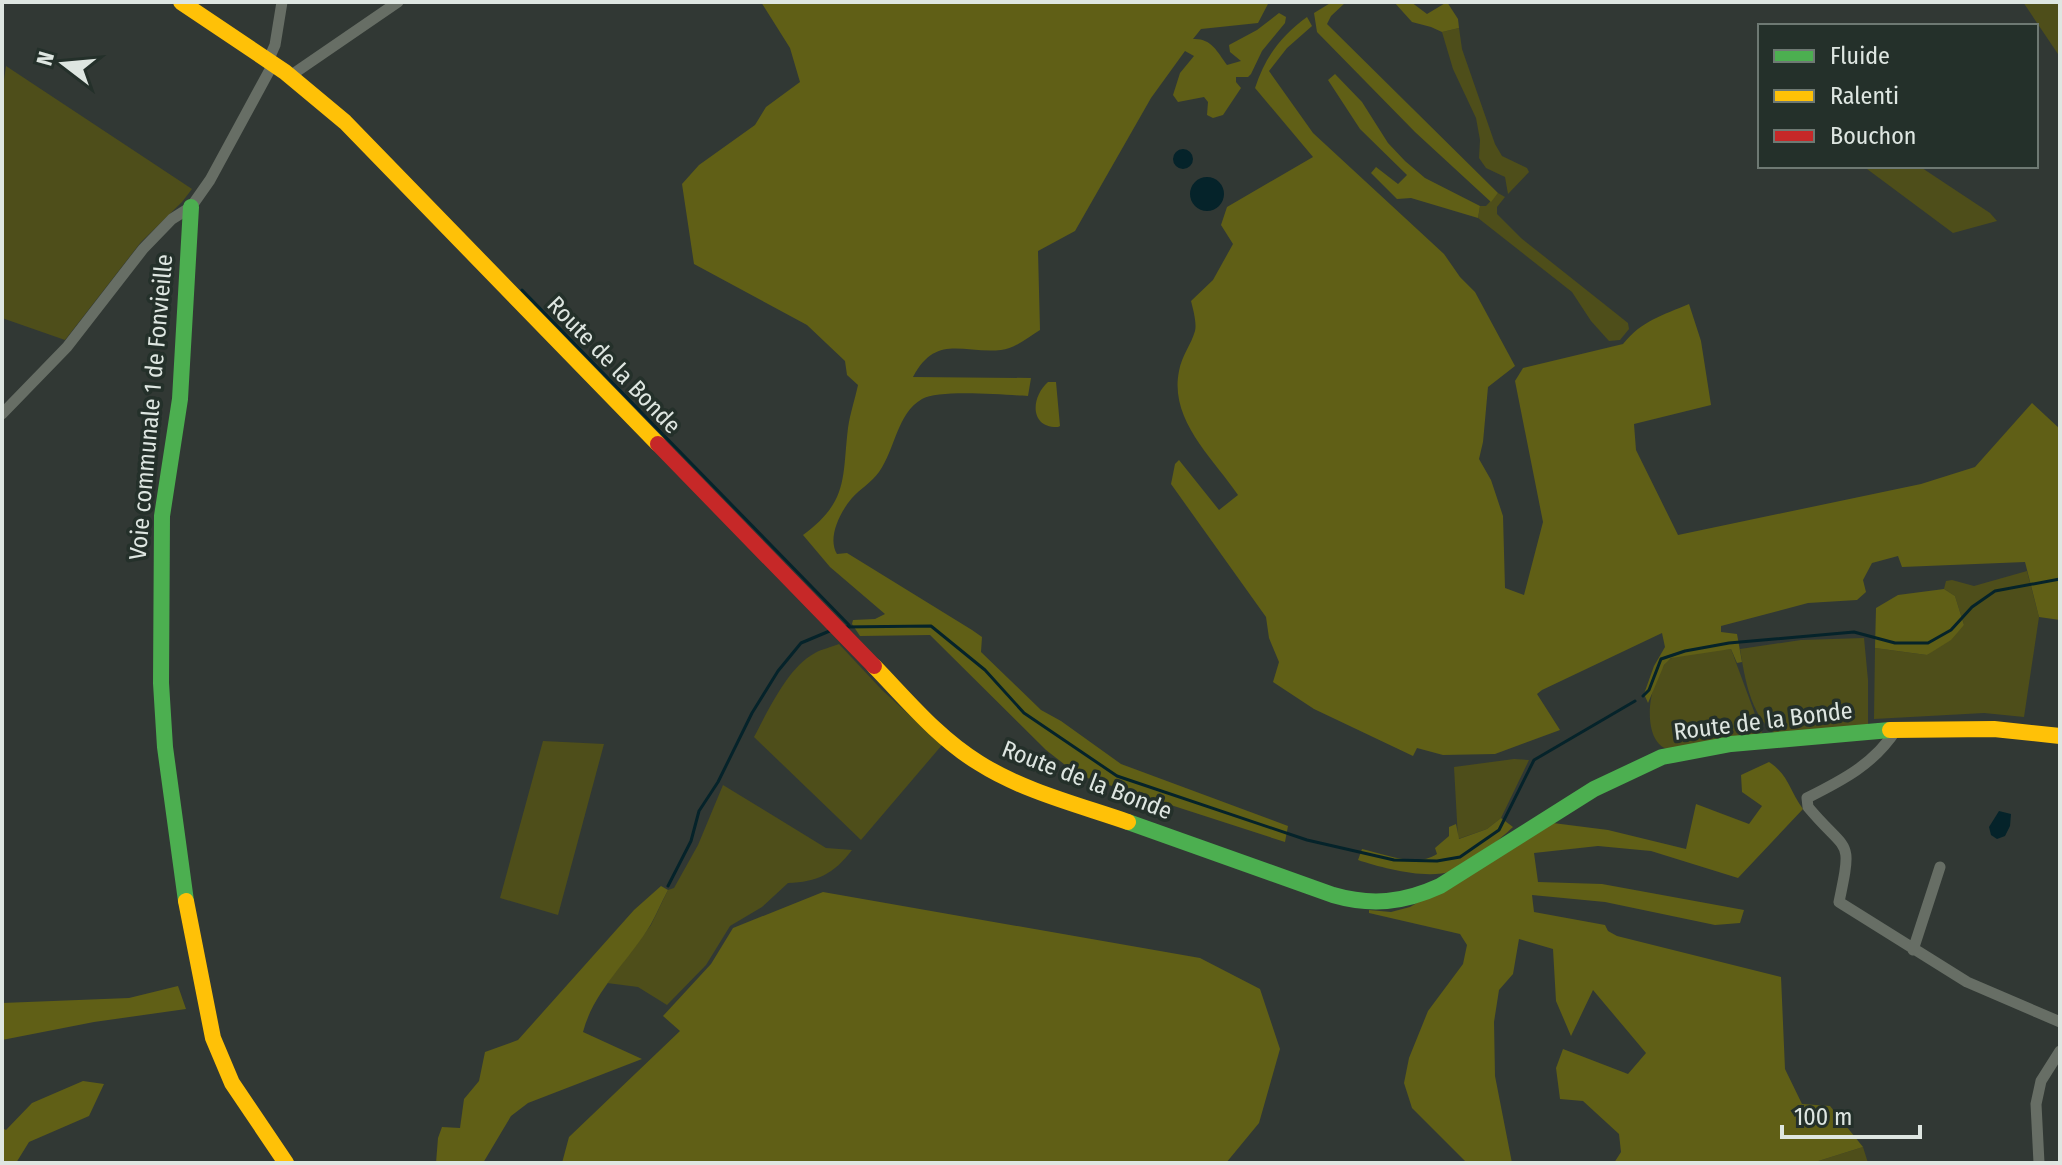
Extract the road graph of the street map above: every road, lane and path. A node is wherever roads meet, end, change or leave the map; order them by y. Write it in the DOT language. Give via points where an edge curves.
graph roads {
  1 [pos="181,2"];
  2 [pos="282,2"];
  3 [pos="398,2"];
  4 [pos="279,68"];
  5 [pos="191,207"];
  6 [pos="2,414"];
  7 [pos="1896,730"];
  8 [pos="2060,736"];
  9 [pos="1940,867"];
  10 [pos="1913,950"];
  11 [pos="2060,1022"];
  12 [pos="2060,1051"];
  13 [pos="286,1163"];
  14 [pos="2039,1163"];
  1 -- 4 [label="main road, Route de la Bonde"];
  2 -- 4 [label="street" via="275,45"];
  3 -- 4 [label="street"];
  4 -- 5 [label="street"];
  4 -- 7 [label="main road, Route de la Bonde" via="345,122 943,737 980,764 1039,790 1314,889 1362,902 1390,903 1458,876 1624,773 1662,758 1698,749"];
  5 -- 6 [label="street" via="143,249 67,347"];
  5 -- 13 [label="main road, Voie communale 1 de Fonvieille" via="180,399 162,516 165,747 183,888 213,1038 232,1083"];
  7 -- 8 [label="main road, Route de la Bonde" via="1984,727"];
  7 -- 10 [label="street" via="1865,766 1807,798 1808,807 1847,851 1839,902"];
  9 -- 10 [label="street"];
  10 -- 11 [label="street" via="1967,982"];
  12 -- 14 [label="street" via="2038,1092"];
}
